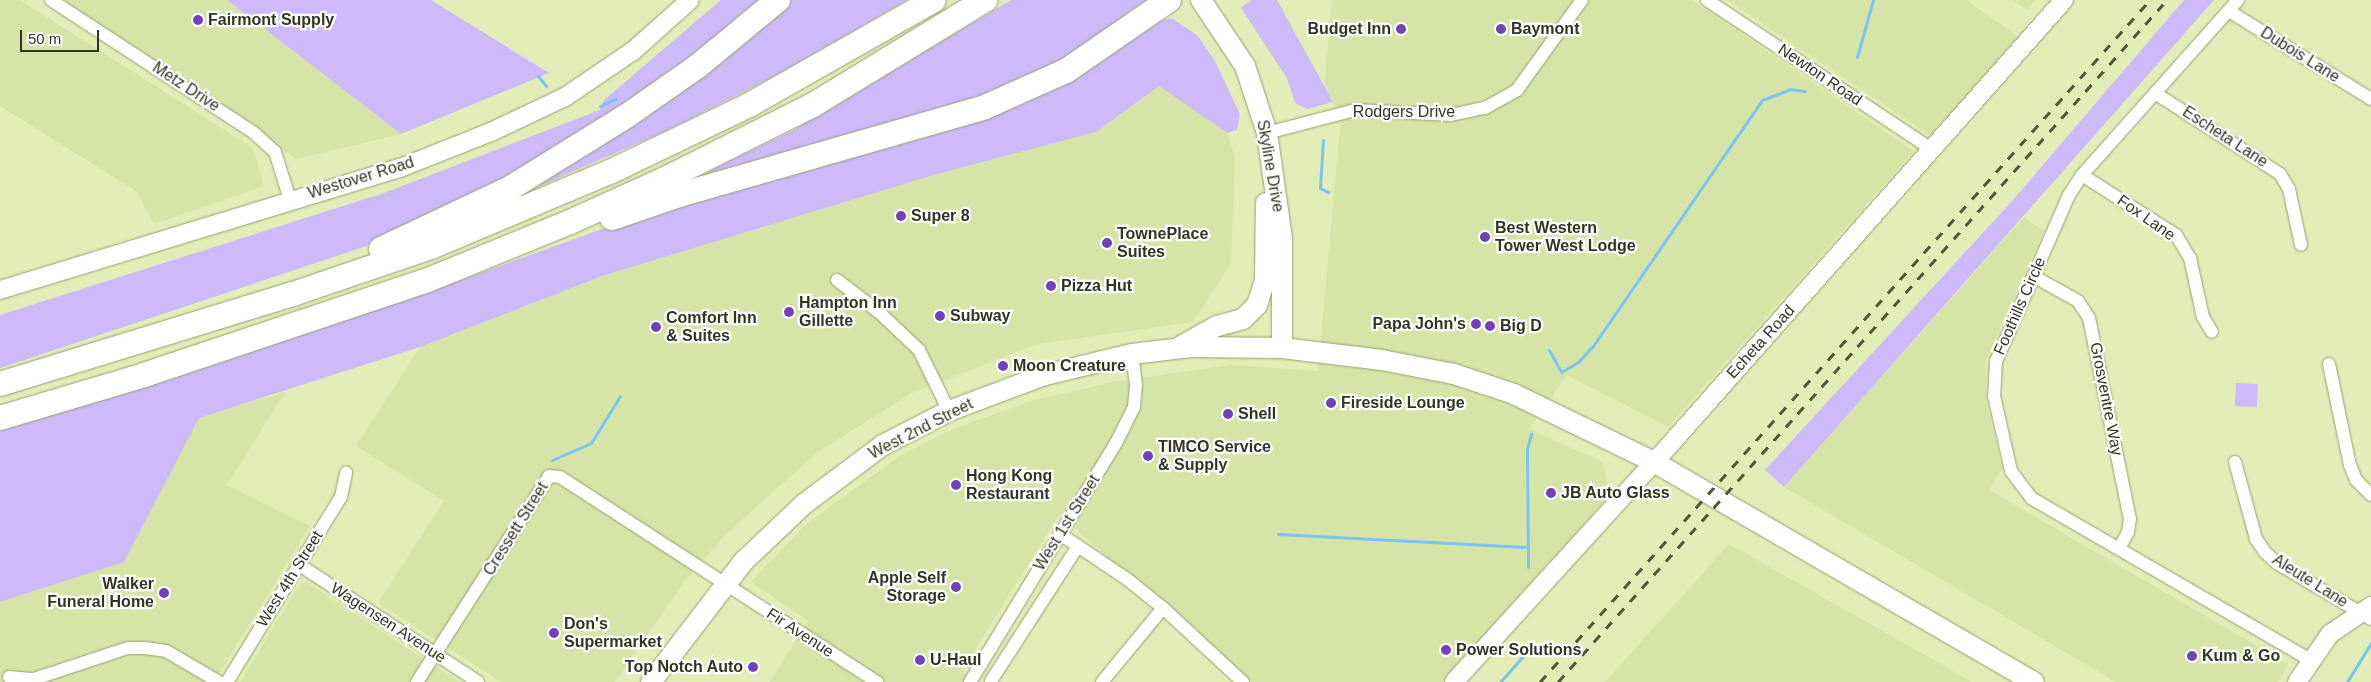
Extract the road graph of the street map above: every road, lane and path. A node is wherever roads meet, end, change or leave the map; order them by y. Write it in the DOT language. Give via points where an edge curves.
graph roads {
  1 [pos="51,0"];
  2 [pos="690,0"];
  3 [pos="778,0"];
  4 [pos="934,0"];
  5 [pos="985,0"];
  6 [pos="1169,0"];
  7 [pos="1201,0"];
  8 [pos="1582,0"];
  9 [pos="1707,0"];
  10 [pos="2064,0"];
  11 [pos="2238,0"];
  12 [pos="2229,11"];
  13 [pos="2155,92"];
  14 [pos="2371,99"];
  15 [pos="1267,133"];
  16 [pos="1932,150"];
  17 [pos="1274,168"];
  18 [pos="2082,175"];
  19 [pos="290,200"];
  20 [pos="2301,245"];
  21 [pos="2033,276"];
  22 [pos="428,280"];
  23 [pos="837,280"];
  24 [pos="0,290"];
  25 [pos="2212,332"];
  26 [pos="163,335"];
  27 [pos="1177,348"];
  28 [pos="1282,348"];
  29 [pos="1132,354"];
  30 [pos="2329,364"];
  31 [pos="0,384"];
  32 [pos="949,410"];
  33 [pos="0,418"];
  34 [pos="1654,462"];
  35 [pos="2234,462"];
  36 [pos="346,473"];
  37 [pos="2371,495"];
  38 [pos="1060,534"];
  39 [pos="1078,546"];
  40 [pos="2119,549"];
  41 [pos="298,564"];
  42 [pos="723,584"];
  43 [pos="1163,608"];
  44 [pos="2368,612"];
  45 [pos="434,654"];
  46 [pos="2310,660"];
  47 [pos="978,669"];
  48 [pos="9,677"];
  49 [pos="1237,680"];
  50 [pos="219,682"];
  51 [pos="226,682"];
  52 [pos="416,682"];
  53 [pos="478,682"];
  54 [pos="651,682"];
  55 [pos="877,682"];
  56 [pos="970,682"];
  57 [pos="991,682"];
  58 [pos="1102,682"];
  59 [pos="1454,682"];
  60 [pos="2034,682"];
  61 [pos="2297,682"];
  1 -- 19 [label="street, Metz Drive" via="254,132 275,152"];
  2 -- 19 [label="street, Westover Road" via="632,51 565,97 491,132 400,168"];
  3 -- 26 [label="highway" via="698,66 628,115 512,187 444,222"];
  4 -- 26 [label="highway" via="751,104 612,171 431,247"];
  5 -- 22 [label="highway" via="813,105 664,180"];
  6 -- 22 [label="highway" via="1066,71 985,107 679,195"];
  7 -- 15 [label="main road, Skyline Drive" via="1245,66"];
  8 -- 15 [label="street, Rodgers Drive" via="1518,90 1485,108 1451,115 1355,110"];
  9 -- 16 [label="street, Newton Road"];
  10 -- 16 [label="street, Echeta Road"];
  11 -- 12 [label="street, Foothills Circle"];
  12 -- 13 [label="street, Foothills Circle"];
  12 -- 14 [label="street, Dubois Lane"];
  13 -- 18 [label="street, Foothills Circle"];
  13 -- 20 [label="street, Escheta Lane" via="2280,174 2289,189"];
  15 -- 17 [label="main road, Skyline Drive"];
  16 -- 34 [label="street, Echeta Road"];
  17 -- 27 [label="main road" via="1266,196 1265,280 1257,305 1244,319 1217,326"];
  17 -- 28 [label="main road, Skyline Drive" via="1282,240"];
  18 -- 21 [label="street, Foothills Circle"];
  18 -- 25 [label="street, Fox Lane" via="2176,235 2190,258 2203,316"];
  19 -- 24 [label="street, Westover Road"];
  21 -- 40 [label="street, Grosventre Way" via="2070,295 2089,318 2130,519 2128,532"];
  21 -- 40 [label="street, Foothills Circle" via="1996,361 1994,378 1994,396 2011,471 2031,498"];
  22 -- 33 [label="highway" via="153,372"];
  23 -- 32 [label="street" via="880,313 919,350"];
  26 -- 31 [label="highway"];
  27 -- 28 [label="main road, West 2nd Street"];
  27 -- 29 [label="main road, West 2nd Street"];
  28 -- 34 [label="main road, West 2nd Street" via="1382,360 1486,384 1532,402"];
  29 -- 32 [label="main road, West 2nd Street" via="1045,375"];
  29 -- 38 [label="street, West 1st Street" via="1134,406 1116,444"];
  30 -- 37 [label="street" via="2350,465 2356,480"];
  32 -- 42 [label="main road, West 2nd Street" via="883,445 842,473 771,533"];
  34 -- 59 [label="street, Echeta Road"];
  34 -- 60 [label="main road, West 2nd Street"];
  35 -- 44 [label="street, Aleute Lane" via="2256,538 2265,552 2277,563"];
  36 -- 41 [label="street, West 4th Street" via="341,496"];
  38 -- 39 [label="street"];
  38 -- 47 [label="street, West 1st Street"];
  39 -- 43 [label="street"];
  39 -- 57 [label="street"];
  40 -- 46 [label="street, Foothills Circle"];
  41 -- 45 [label="street, Wagensen Avenue"];
  41 -- 51 [label="street, West 4th Street"];
  42 -- 45 [label="street, Cressett Street" via="560,477 549,476"];
  42 -- 54 [label="main road, West 2nd Street"];
  42 -- 55 [label="street, Fir Avenue"];
  43 -- 49 [label="street"];
  43 -- 58 [label="street"];
  44 -- 46 [label="street" via="2330,634"];
  45 -- 52 [label="street"];
  45 -- 53 [label="street, Wagensen Avenue"];
  46 -- 61 [label="street"];
  47 -- 56 [label="street, West 1st Street"];
  47 -- 57 [label="street"];
  48 -- 50 [label="street" via="34,679 128,648 144,648 166,651"];
}
